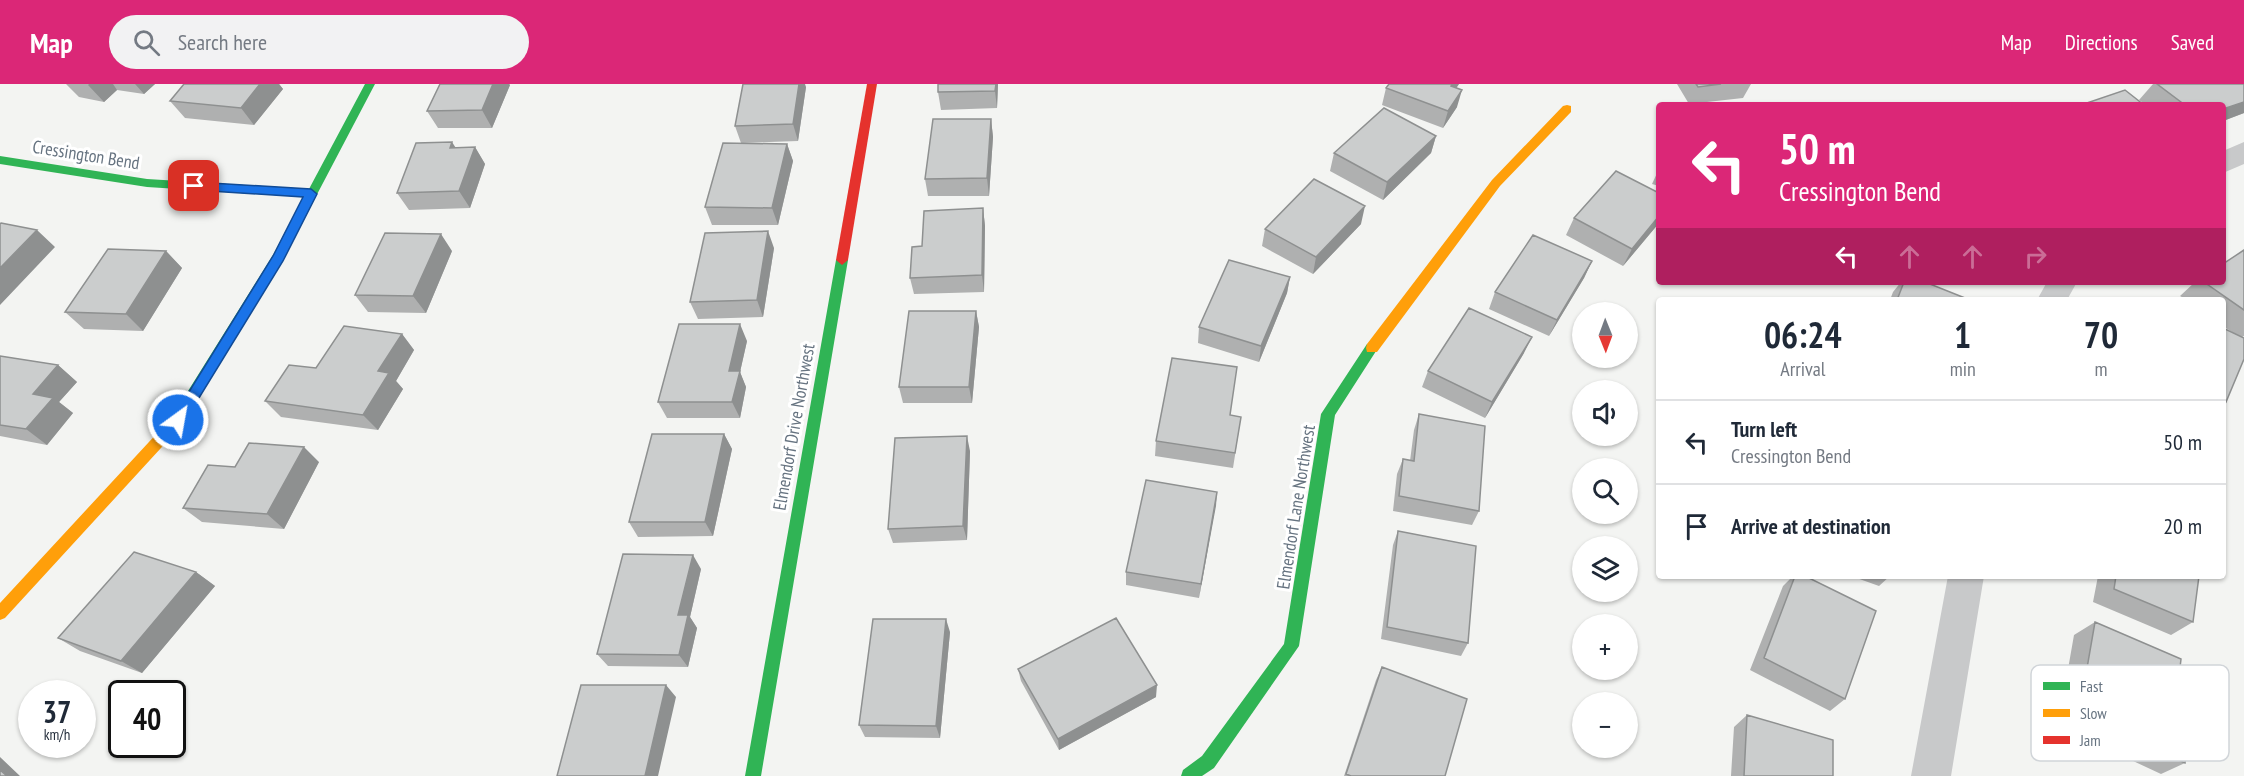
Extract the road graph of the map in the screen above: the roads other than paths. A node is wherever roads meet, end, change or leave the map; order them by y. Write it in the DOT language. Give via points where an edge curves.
graph roads {
  1 [pos="370,84"];
  2 [pos="872,84"];
  3 [pos="1567,108"];
  4 [pos="2244,152"];
  5 [pos="0,160"];
  6 [pos="2226,161"];
  7 [pos="311,194"];
  8 [pos="1965,579"];
  9 [pos="0,613"];
  10 [pos="753,776"];
  11 [pos="1189,776"];
  12 [pos="1931,776"];
  1 -- 7 [label="street"];
  2 -- 10 [label="street, Elmendorf Drive Northwest"];
  3 -- 11 [label="street, Elmendorf Lane Northwest" via="1496,183 1375,344 1328,414 1292,646 1208,762"];
  4 -- 6 [label="street"];
  5 -- 7 [label="street, Cressington Bend" via="147,183"];
  7 -- 9 [label="street" via="278,258 178,420"];
  8 -- 12 [label="street"];
}
